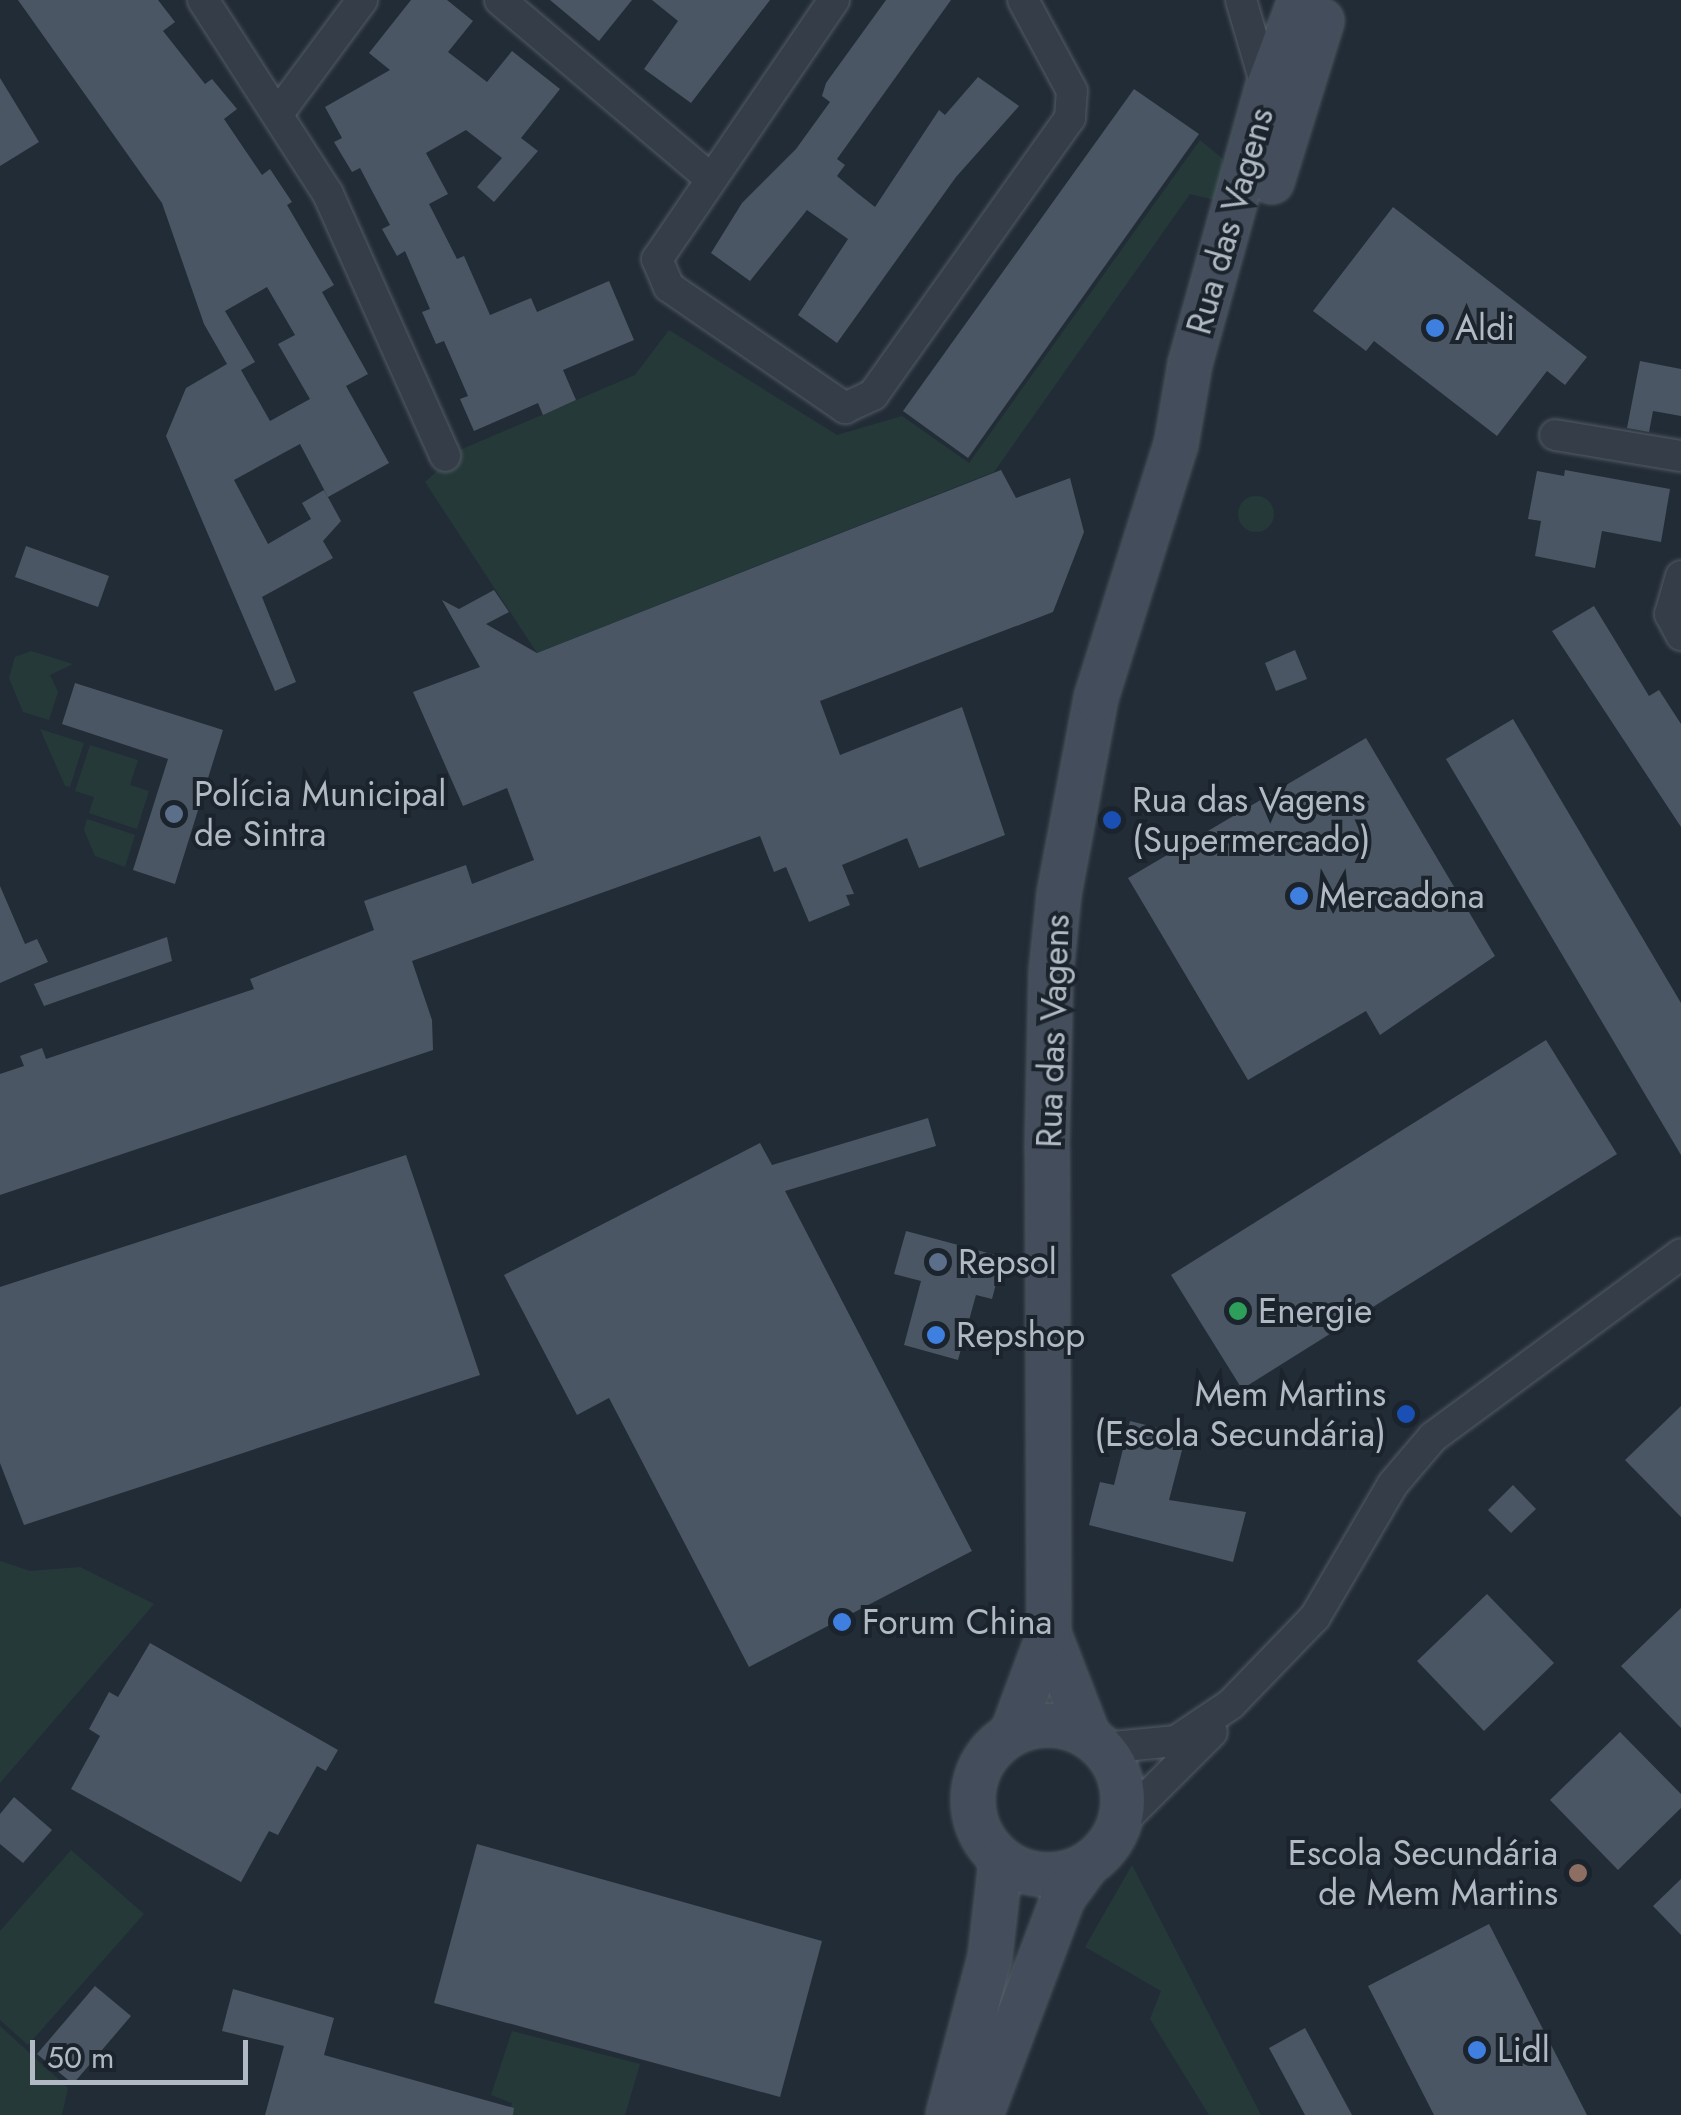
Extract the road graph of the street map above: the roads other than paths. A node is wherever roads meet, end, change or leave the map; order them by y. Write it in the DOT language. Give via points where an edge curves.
graph roads {
  1 [pos="203,0"];
  2 [pos="362,0"];
  3 [pos="500,0"];
  4 [pos="834,0"];
  5 [pos="1023,0"];
  6 [pos="1241,0"];
  7 [pos="1300,0"];
  8 [pos="1328,0"];
  9 [pos="1278,106"];
  10 [pos="280,111"];
  11 [pos="709,177"];
  12 [pos="1555,435"];
  13 [pos="445,456"];
  14 [pos="1681,456"];
  15 [pos="1681,576"];
  16 [pos="1681,635"];
  17 [pos="1681,1254"];
  18 [pos="1048,1634"];
  19 [pos="1230,1704"];
  20 [pos="1012,1733"];
  21 [pos="1096,1742"];
  22 [pos="1122,1822"];
  23 [pos="1001,1860"];
  24 [pos="1087,1865"];
  25 [pos="948,2115"];
  26 [pos="981,2115"];
  1 -- 10 [label="street"];
  2 -- 10 [label="street"];
  3 -- 11 [label="street"];
  4 -- 11 [label="street"];
  5 -- 11 [label="street" via="1072,91 1070,118 861,405 830,403 660,275 662,245"];
  6 -- 9 [label="street, Rua das Vagens"];
  7 -- 9 [label="street"];
  8 -- 9 [label="street"];
  9 -- 18 [label="street, Rua das Vagens" via="1190,364 1176,445 1096,698 1051,972"];
  10 -- 13 [label="street" via="365,266"];
  12 -- 14 [label="street"];
  15 -- 16 [label="street" via="1670,614"];
  17 -- 19 [label="street" via="1433,1438 1393,1484 1314,1616"];
  18 -- 20 [label="street, Rua das Vagens"];
  18 -- 21 [label="street, Rua das Vagens"];
  19 -- 21 [label="street" via="1176,1741"];
  19 -- 22 [label="street" via="1210,1735"];
  20 -- 21 [label="street" via="1038,1725"];
  20 -- 23 [label="street" via="982,1762 973,1786 980,1835"];
  21 -- 22 [label="street" via="1120,1777"];
  22 -- 24 [label="street"];
  23 -- 24 [label="street" via="1046,1876"];
  23 -- 25 [label="street" via="990,1957"];
  24 -- 26 [label="street" via="1063,1898"];
}
